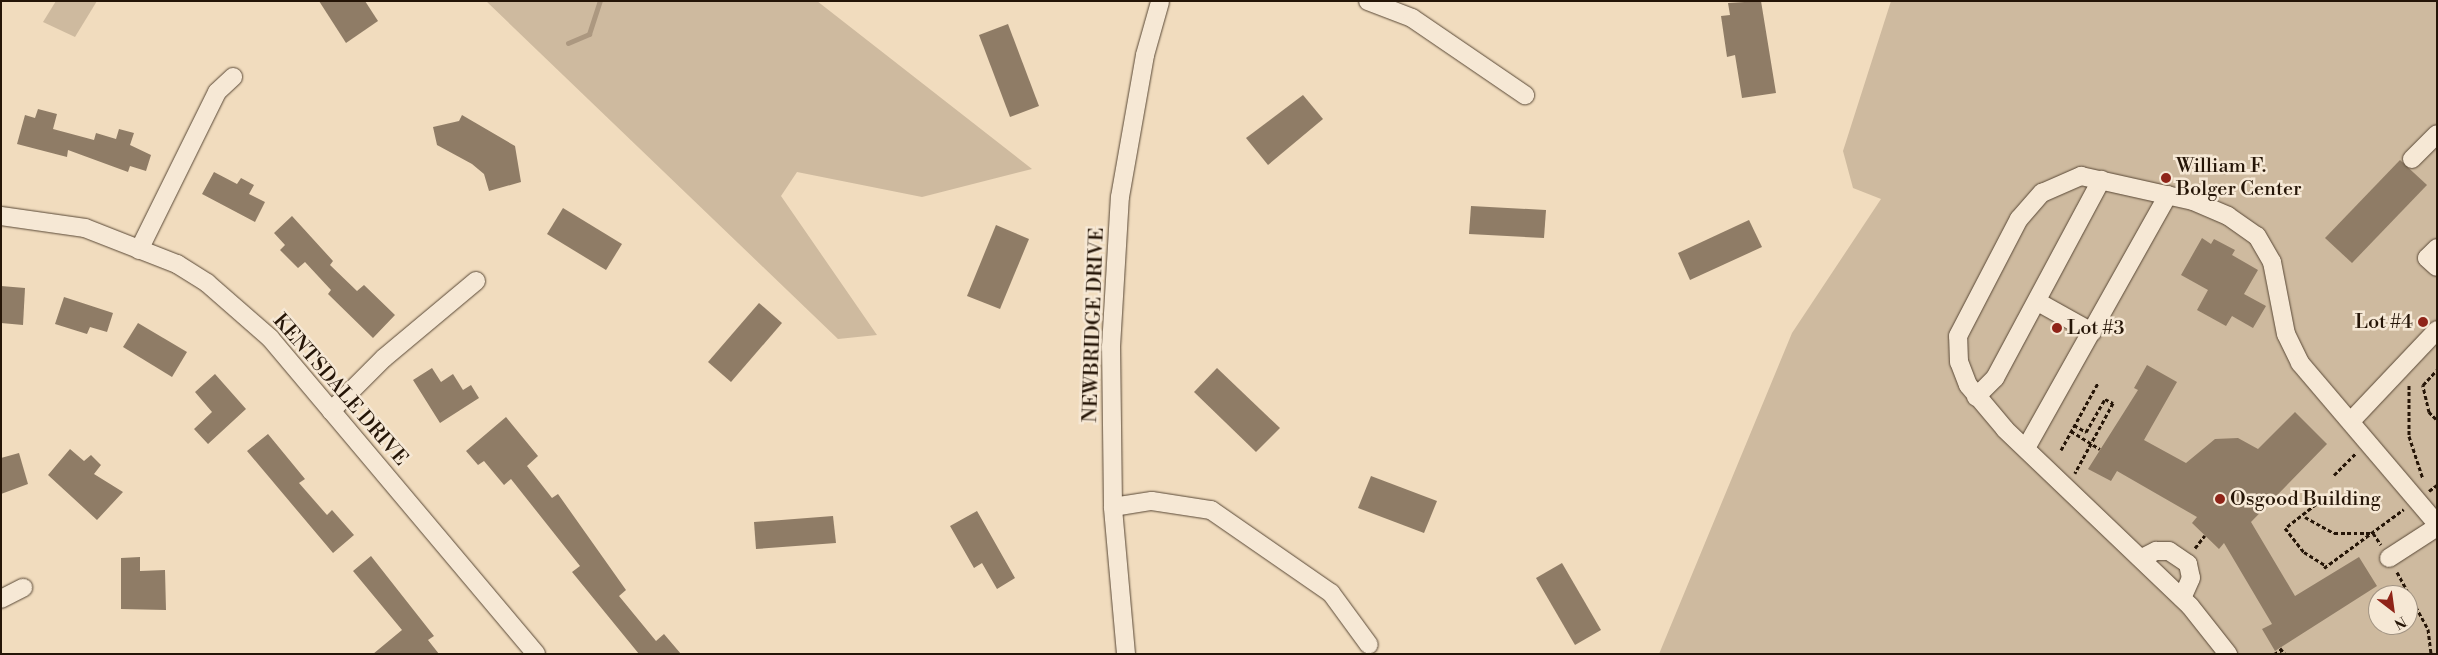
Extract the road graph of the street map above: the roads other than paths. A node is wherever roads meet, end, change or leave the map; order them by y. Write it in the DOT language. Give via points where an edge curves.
graph roads {
  1 [pos="1159,1"];
  2 [pos="1174,1"];
  3 [pos="1368,1"];
  4 [pos="232,77"];
  5 [pos="1525,95"];
  6 [pos="2437,134"];
  7 [pos="2412,159"];
  8 [pos="2101,180"];
  9 [pos="2168,195"];
  10 [pos="1,216"];
  11 [pos="2437,248"];
  12 [pos="139,250"];
  13 [pos="2437,267"];
  14 [pos="476,281"];
  15 [pos="2038,302"];
  16 [pos="2437,330"];
  17 [pos="2092,332"];
  18 [pos="1976,397"];
  19 [pos="332,411"];
  20 [pos="2352,420"];
  21 [pos="2026,448"];
  22 [pos="1113,507"];
  23 [pos="2437,526"];
  24 [pos="2142,558"];
  25 [pos="2389,558"];
  26 [pos="23,588"];
  27 [pos="2182,598"];
  28 [pos="1,599"];
  29 [pos="1369,645"];
  30 [pos="536,654"];
  31 [pos="1126,654"];
  32 [pos="2228,654"];
  1 -- 2 [label="street"];
  1 -- 22 [label="street, NEWBRIDGE DRIVE" via="1145,55 1120,197 1111,347"];
  3 -- 5 [label="street" via="1412,18"];
  4 -- 12 [label="street" via="217,92"];
  6 -- 7 [label="street"];
  8 -- 9 [label="street"];
  8 -- 15 [label="street"];
  8 -- 18 [label="street" via="2081,176 2064,180 2042,193 2019,218 1958,336 1959,362"];
  9 -- 17 [label="street"];
  9 -- 20 [label="street" via="2228,216 2256,236 2272,262 2286,334 2300,363"];
  10 -- 12 [label="street, KENTSDALE DRIVE" via="85,228"];
  11 -- 13 [label="street" via="2427,258"];
  12 -- 19 [label="street, KENTSDALE DRIVE" via="207,283 270,338"];
  14 -- 19 [label="street" via="384,358"];
  15 -- 17 [label="street"];
  15 -- 18 [label="street" via="1995,378"];
  16 -- 20 [label="street"];
  17 -- 21 [label="street"];
  18 -- 21 [label="street"];
  19 -- 30 [label="street, KENTSDALE DRIVE"];
  20 -- 23 [label="street"];
  21 -- 24 [label="street"];
  22 -- 29 [label="street" via="1152,501 1211,510 1331,593"];
  22 -- 31 [label="street, NEWBRIDGE DRIVE"];
  23 -- 25 [label="street"];
  24 -- 27 [label="street"];
  24 -- 27 [label="street" via="2156,551 2170,551 2188,564 2191,578"];
  26 -- 28 [label="street"];
  27 -- 32 [label="street"];
}
